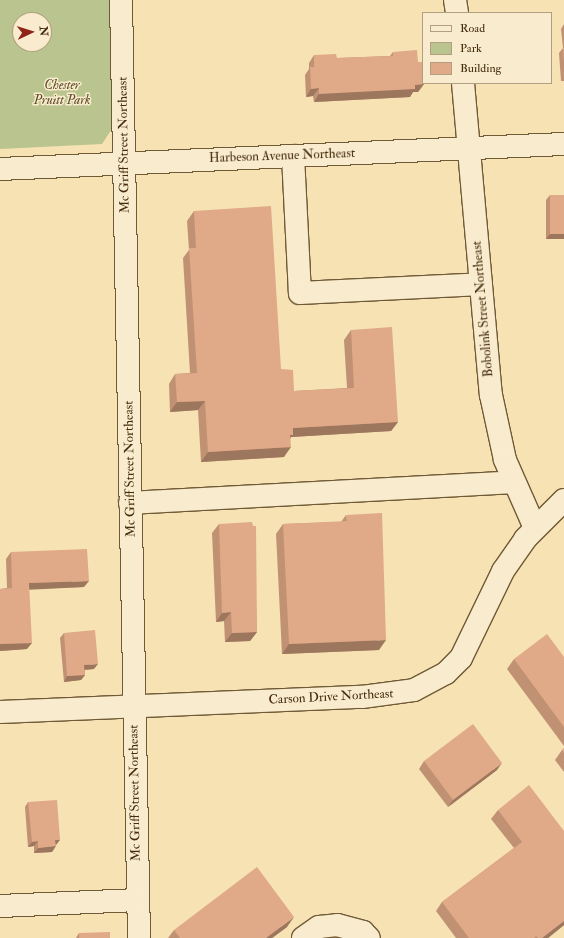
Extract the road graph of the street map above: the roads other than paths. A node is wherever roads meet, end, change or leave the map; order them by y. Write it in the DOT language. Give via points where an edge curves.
graph roads {
  1 [pos="121,0"];
  2 [pos="455,0"];
  3 [pos="457,12"];
  4 [pos="463,84"];
  5 [pos="564,144"];
  6 [pos="469,148"];
  7 [pos="293,156"];
  8 [pos="125,163"];
  9 [pos="0,169"];
  10 [pos="481,284"];
  11 [pos="513,482"];
  12 [pos="564,500"];
  13 [pos="130,502"];
  14 [pos="535,528"];
  15 [pos="133,707"];
  16 [pos="0,712"];
  17 [pos="137,900"];
  18 [pos="0,906"];
  19 [pos="139,938"];
  20 [pos="303,938"];
  21 [pos="369,938"];
  1 -- 8 [label="street, Mc Griff Street Northeast"];
  2 -- 3 [label="street"];
  4 -- 6 [label="street, Bobolink Street Northeast"];
  5 -- 6 [label="street, Harbeson Avenue Northeast"];
  6 -- 7 [label="street, Harbeson Avenue Northeast"];
  6 -- 10 [label="street, Bobolink Street Northeast"];
  7 -- 8 [label="street, Harbeson Avenue Northeast"];
  7 -- 10 [label="street" via="300,293"];
  8 -- 9 [label="street, Harbeson Avenue Northeast"];
  8 -- 13 [label="street, Mc Griff Street Northeast"];
  10 -- 11 [label="street, Bobolink Street Northeast" via="491,395 498,432"];
  11 -- 13 [label="street"];
  11 -- 14 [label="street, Bobolink Street Northeast"];
  12 -- 14 [label="street, Carson Drive Northeast"];
  13 -- 15 [label="street, Mc Griff Street Northeast"];
  14 -- 15 [label="street, Carson Drive Northeast" via="503,571 461,658 432,682 400,693 362,697"];
  15 -- 16 [label="street, Carson Drive Northeast"];
  15 -- 17 [label="street, Mc Griff Street Northeast"];
  17 -- 18 [label="street"];
  17 -- 19 [label="street, Mc Griff Street Northeast"];
  20 -- 21 [label="street" via="319,927 337,925 363,932"];
}
